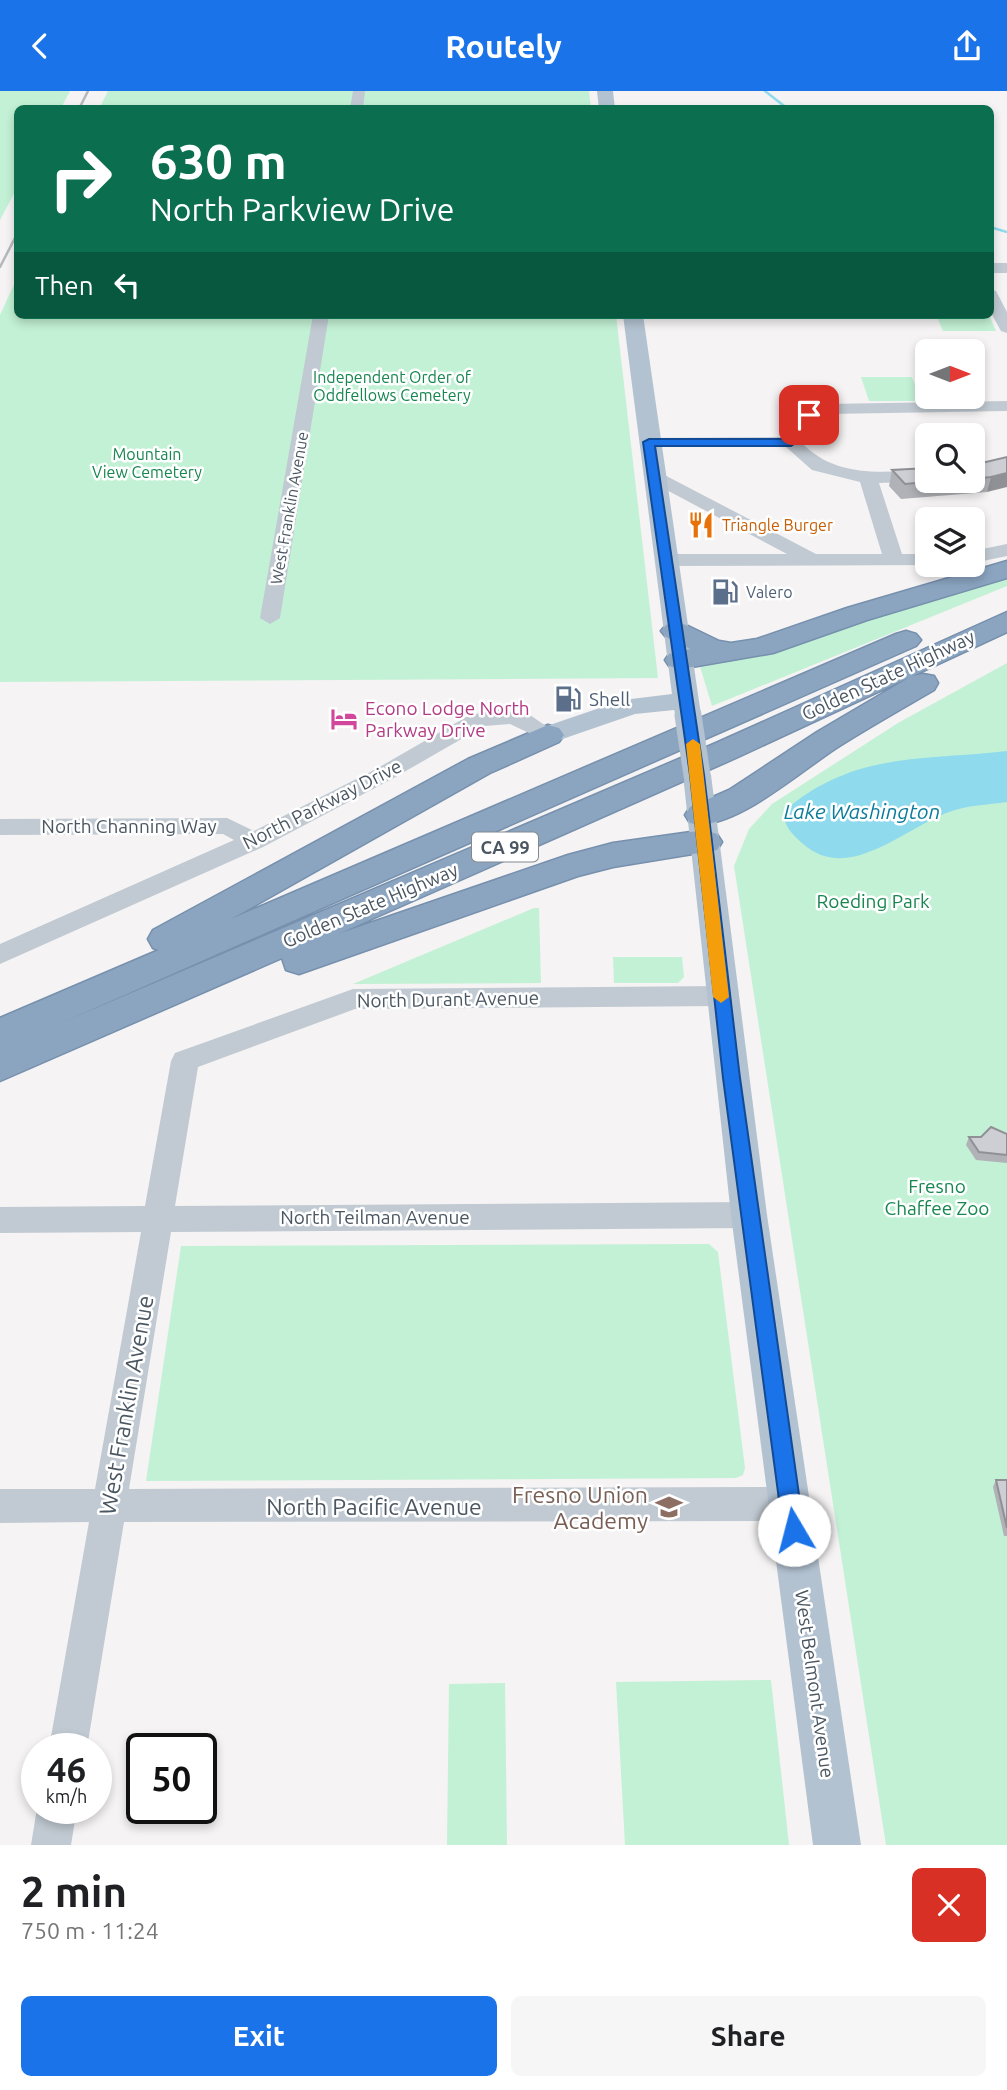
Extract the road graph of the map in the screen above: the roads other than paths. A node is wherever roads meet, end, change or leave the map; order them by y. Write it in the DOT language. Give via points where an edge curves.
graph roads {
  1 [pos="994,302"];
  2 [pos="320,319"];
  3 [pos="634,319"];
  4 [pos="1007,328"];
  5 [pos="1007,406"];
  6 [pos="649,442"];
  7 [pos="791,442"];
  8 [pos="653,475"];
  9 [pos="915,475"];
  10 [pos="868,477"];
  11 [pos="1007,550"];
  12 [pos="985,555"];
  13 [pos="665,560"];
  14 [pos="811,560"];
  15 [pos="894,560"];
  16 [pos="915,560"];
  17 [pos="1007,569"];
  18 [pos="1007,597"];
  19 [pos="270,618"];
  20 [pos="1007,621"];
  21 [pos="1007,637"];
  22 [pos="678,646"];
  23 [pos="735,652"];
  24 [pos="687,708"];
  25 [pos="548,735"];
  26 [pos="0,827"];
  27 [pos="704,829"];
  28 [pos="254,841"];
  29 [pos="0,955"];
  30 [pos="721,996"];
  31 [pos="0,1025"];
  32 [pos="0,1034"];
  33 [pos="185,1061"];
  34 [pos="0,1066"];
  35 [pos="0,1074"];
  36 [pos="749,1215"];
  37 [pos="158,1219"];
  38 [pos="0,1220"];
  39 [pos="790,1504"];
  40 [pos="0,1507"];
  41 [pos="109,1507"];
  42 [pos="71,1733"];
  43 [pos="54,1824"];
  44 [pos="51,1845"];
  45 [pos="837,1845"];
  1 -- 4 [label="street"];
  2 -- 19 [label="street, West Franklin Avenue"];
  3 -- 6 [label="main road, West Belmont Avenue"];
  5 -- 7 [label="street" via="836,407 800,420"];
  6 -- 7 [label="street"];
  6 -- 8 [label="main road, West Belmont Avenue"];
  7 -- 10 [label="street" via="822,467"];
  8 -- 13 [label="main road, West Belmont Avenue"];
  8 -- 14 [label="street"];
  9 -- 10 [label="street"];
  10 -- 15 [label="street"];
  11 -- 12 [label="street"];
  13 -- 14 [label="street"];
  13 -- 22 [label="main road, West Belmont Avenue"];
  14 -- 15 [label="street"];
  15 -- 16 [label="street"];
  17 -- 23 [label="highway"];
  18 -- 32 [label="highway, Golden State Highway / CA 99"];
  20 -- 34 [label="highway, Golden State Highway / CA 99" via="727,750"];
  21 -- 27 [label="highway" via="876,710 741,798"];
  22 -- 23 [label="highway"];
  22 -- 24 [label="main road, West Belmont Avenue"];
  24 -- 25 [label="main road" via="632,706"];
  24 -- 27 [label="main road, West Belmont Avenue, bridge"];
  25 -- 28 [label="street, North Parkway Drive" via="518,716 489,716"];
  25 -- 31 [label="highway" via="480,766"];
  26 -- 28 [label="street, North Channing Way" via="227,826"];
  27 -- 30 [label="main road, West Belmont Avenue"];
  27 -- 35 [label="highway" via="568,867 396,925"];
  28 -- 29 [label="street, North Parkway Drive"];
  30 -- 33 [label="street, North Durant Avenue" via="353,999"];
  30 -- 36 [label="main road, West Belmont Avenue"];
  33 -- 37 [label="street, West Franklin Avenue"];
  36 -- 37 [label="street, North Teilman Avenue"];
  36 -- 39 [label="main road, West Belmont Avenue"];
  37 -- 38 [label="street, North Teilman Avenue"];
  37 -- 41 [label="street, West Franklin Avenue"];
  39 -- 41 [label="street, North Pacific Avenue"];
  39 -- 45 [label="main road, West Belmont Avenue"];
  40 -- 41 [label="street, North Pacific Avenue"];
  41 -- 42 [label="street, West Franklin Avenue"];
  43 -- 44 [label="street"];
}
